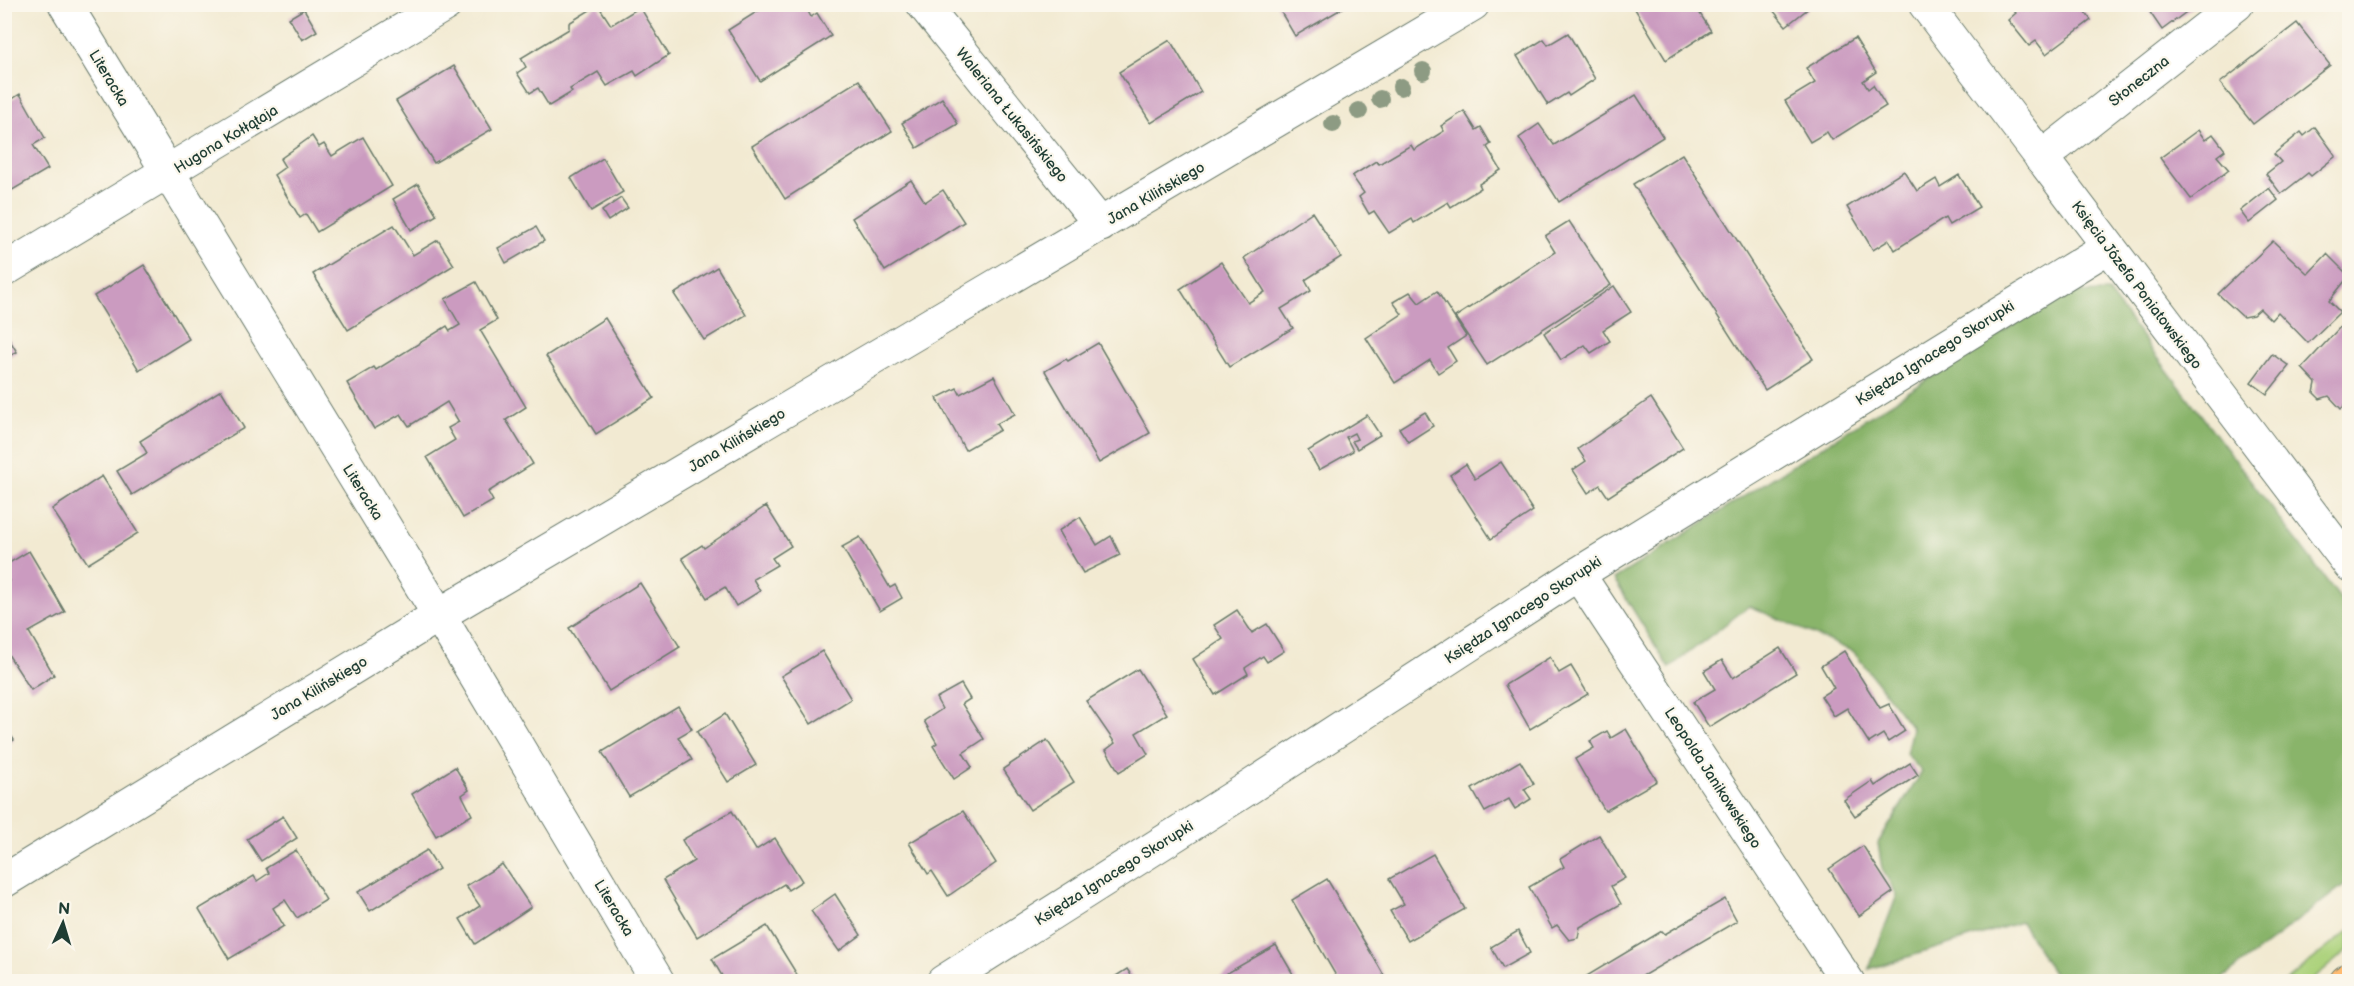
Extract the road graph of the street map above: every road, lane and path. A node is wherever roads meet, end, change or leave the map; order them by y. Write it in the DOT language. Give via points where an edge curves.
graph roads {
  1 [pos="65,4"];
  2 [pos="446,4"];
  3 [pos="923,4"];
  4 [pos="1473,4"];
  5 [pos="1924,4"];
  6 [pos="2237,4"];
  7 [pos="1437,14"];
  8 [pos="2041,158"];
  9 [pos="167,174"];
  10 [pos="1101,225"];
  11 [pos="2108,247"];
  12 [pos="4,270"];
  13 [pos="2349,565"];
  14 [pos="1578,574"];
  15 [pos="439,615"];
  16 [pos="4,881"];
  17 [pos="658,981"];
  18 [pos="943,981"];
  19 [pos="1848,981"];
  1 -- 9 [label="street, Literacka"];
  2 -- 9 [label="street, Hugona Kołłątaja"];
  3 -- 10 [label="street, Waleriana Łukasińskiego"];
  4 -- 7 [label="street, Jana Kilińskiego"];
  5 -- 8 [label="street, Księcia Józefa Poniatowskiego"];
  6 -- 8 [label="street, Słoneczna"];
  7 -- 10 [label="street, Jana Kilińskiego"];
  8 -- 11 [label="street, Księcia Józefa Poniatowskiego"];
  9 -- 12 [label="street, Hugona Kołłątaja"];
  9 -- 15 [label="street, Literacka"];
  10 -- 15 [label="street, Jana Kilińskiego"];
  11 -- 13 [label="street, Księcia Józefa Poniatowskiego"];
  11 -- 14 [label="street, Księdza Ignacego Skorupki"];
  14 -- 18 [label="street, Księdza Ignacego Skorupki"];
  14 -- 19 [label="street, Leopolda Janikowskiego"];
  15 -- 16 [label="street, Jana Kilińskiego"];
  15 -- 17 [label="street, Literacka"];
}
